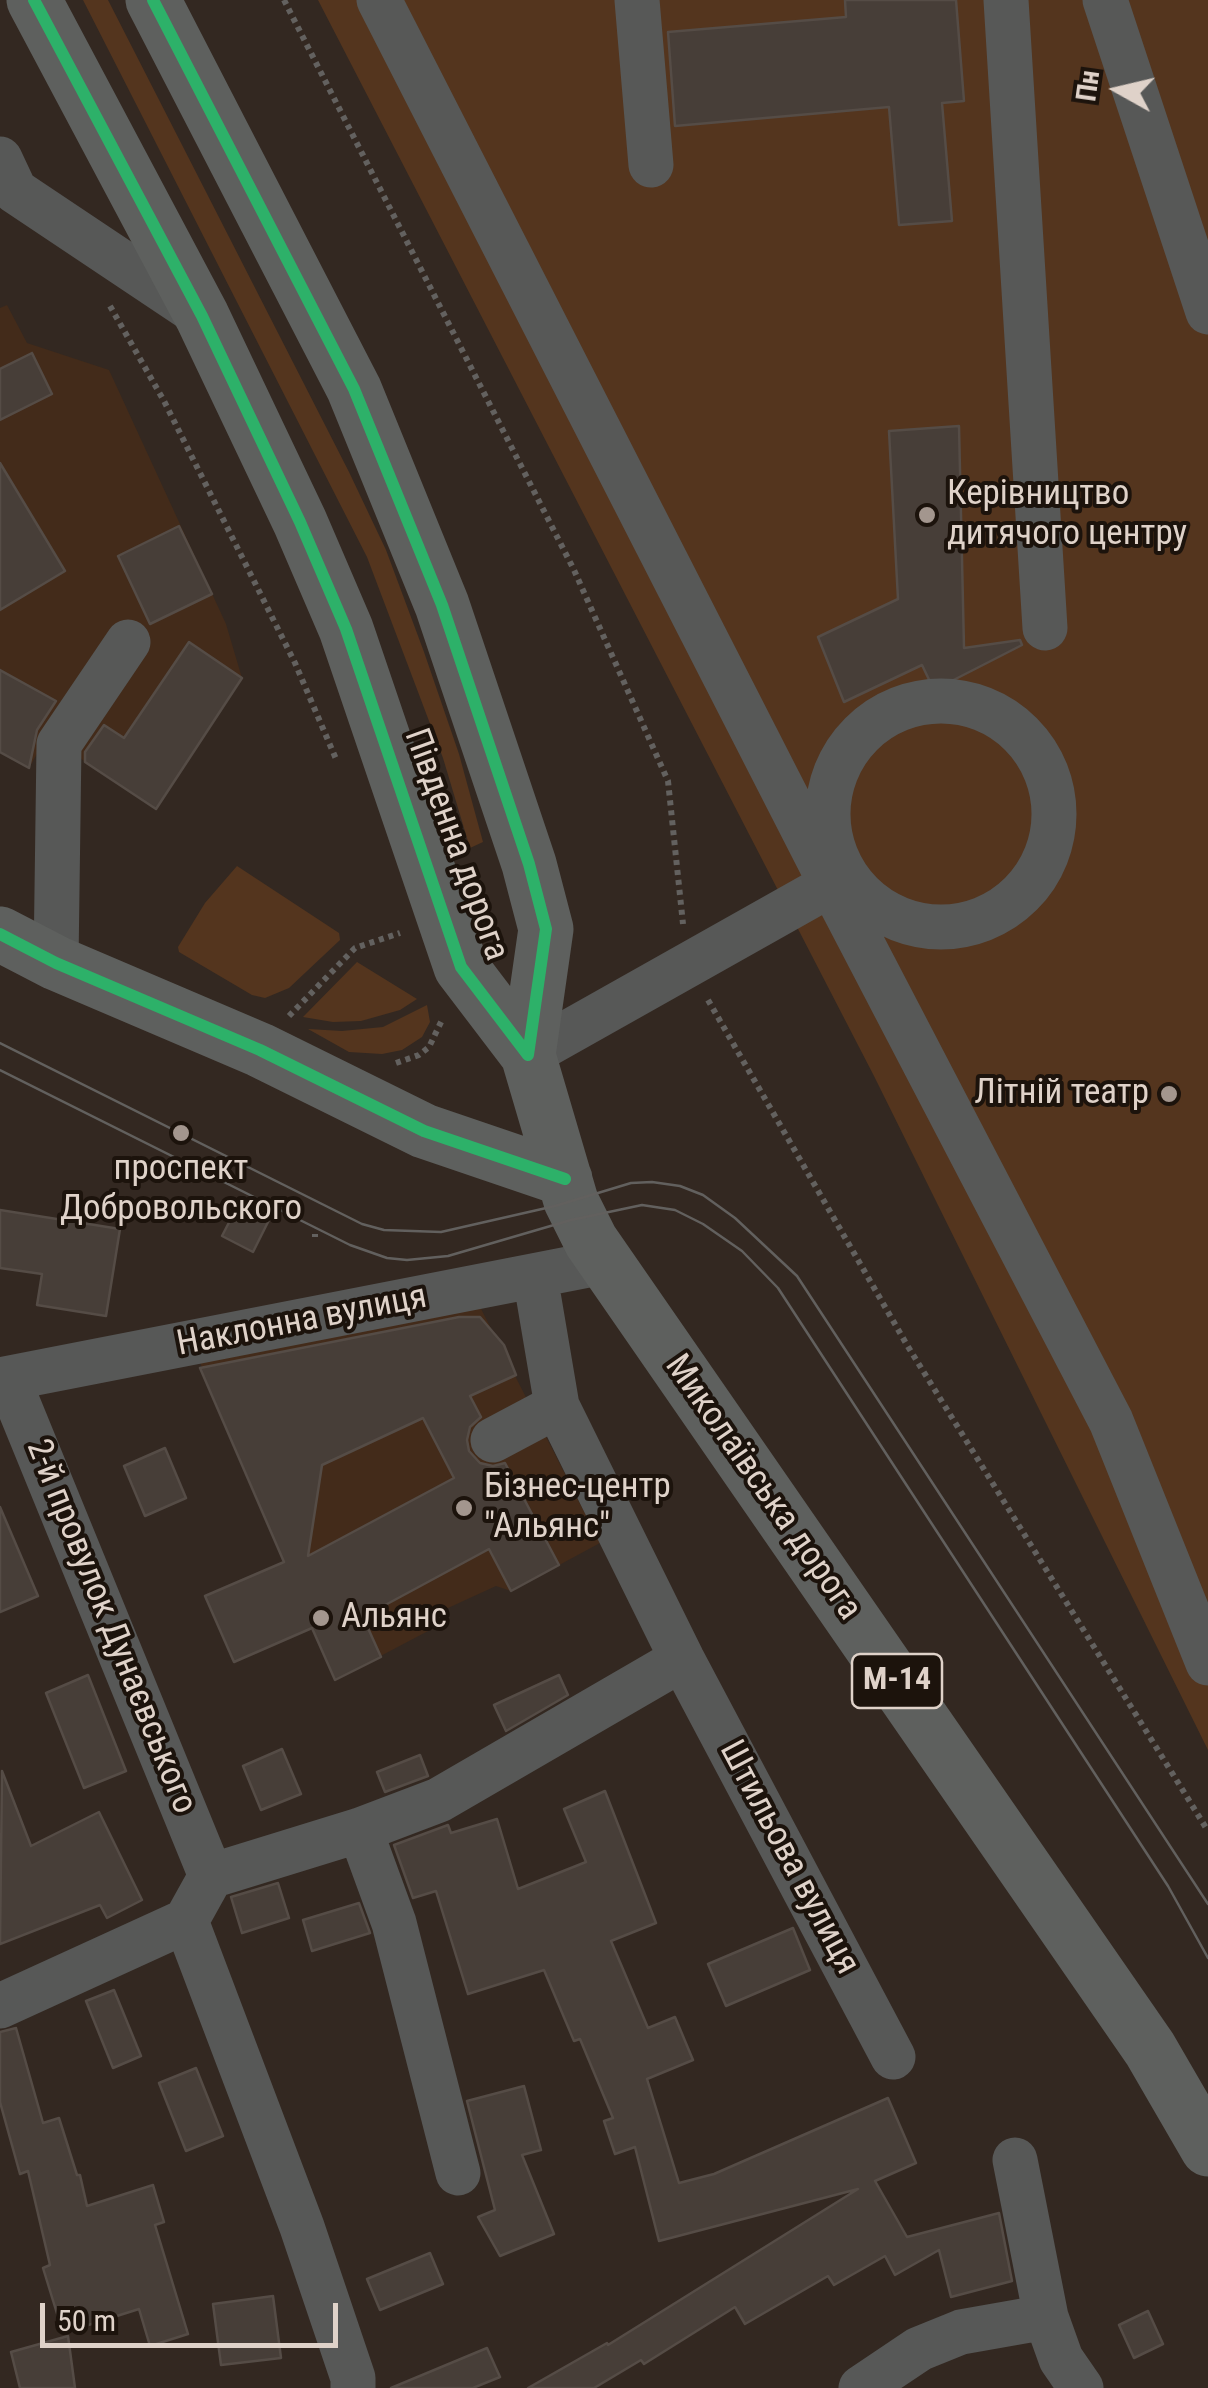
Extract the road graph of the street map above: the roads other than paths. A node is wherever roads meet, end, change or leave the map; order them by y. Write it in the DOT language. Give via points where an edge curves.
graph roads {
  1 [pos="34,0"];
  2 [pos="154,0"];
  3 [pos="379,0"];
  4 [pos="637,0"];
  5 [pos="1006,0"];
  6 [pos="1106,0"];
  7 [pos="0,159"];
  8 [pos="651,165"];
  9 [pos="1208,312"];
  10 [pos="202,316"];
  11 [pos="1046,628"];
  12 [pos="128,642"];
  13 [pos="838,879"];
  14 [pos="0,934"];
  15 [pos="56,963"];
  16 [pos="528,1054"];
  17 [pos="564,1178"];
  18 [pos="604,1262"];
  19 [pos="535,1276"];
  20 [pos="4,1379"];
  21 [pos="557,1406"];
  22 [pos="493,1440"];
  23 [pos="682,1658"];
  24 [pos="1208,1663"];
  25 [pos="360,1830"];
  26 [pos="211,1876"];
  27 [pos="186,1922"];
  28 [pos="0,2006"];
  29 [pos="893,2057"];
  30 [pos="1208,2148"];
  31 [pos="1015,2160"];
  32 [pos="458,2172"];
  33 [pos="1046,2317"];
  34 [pos="353,2388"];
  35 [pos="861,2388"];
  36 [pos="1081,2388"];
  1 -- 10 [label="main road, Південна дорога"];
  2 -- 16 [label="main road, Південна дорога" via="354,389 442,605 546,930"];
  3 -- 13 [label="street"];
  4 -- 8 [label="street"];
  5 -- 11 [label="street"];
  6 -- 9 [label="street"];
  7 -- 10 [label="street" via="16,191"];
  10 -- 16 [label="main road, Південна дорога" via="346,629 461,967"];
  12 -- 15 [label="street" via="59,744"];
  13 -- 13 [label="street" via="904,922 942,928 980,922 1025,889 1052,840 1054,802 1044,765 1022,735 993,713 958,702 921,702 886,715 858,738 837,769 828,804"];
  13 -- 16 [label="street"];
  13 -- 24 [label="street" via="1111,1421"];
  14 -- 15 [label="main road"];
  15 -- 17 [label="main road" via="260,1050 424,1131"];
  16 -- 17 [label="main road, Миколаївська дорога / М-14"];
  17 -- 18 [label="main road, Миколаївська дорога / М-14"];
  18 -- 19 [label="street, Наклонна вулиця"];
  18 -- 30 [label="main road, Миколаївська дорога / М-14" via="1150,2049"];
  19 -- 20 [label="street, Наклонна вулиця"];
  19 -- 21 [label="street, Штильова вулиця"];
  20 -- 26 [label="street, 2-й провулок Дунаєвського"];
  21 -- 22 [label="street"];
  21 -- 23 [label="street, Штильова вулиця"];
  23 -- 25 [label="street" via="438,1800"];
  23 -- 29 [label="street, Штильова вулиця"];
  25 -- 26 [label="street"];
  25 -- 32 [label="street" via="394,1922"];
  26 -- 27 [label="street"];
  27 -- 28 [label="street"];
  27 -- 34 [label="street" via="302,2228"];
  31 -- 33 [label="street"];
  33 -- 35 [label="street" via="961,2332 919,2349"];
  33 -- 36 [label="street" via="1061,2359"];
}
